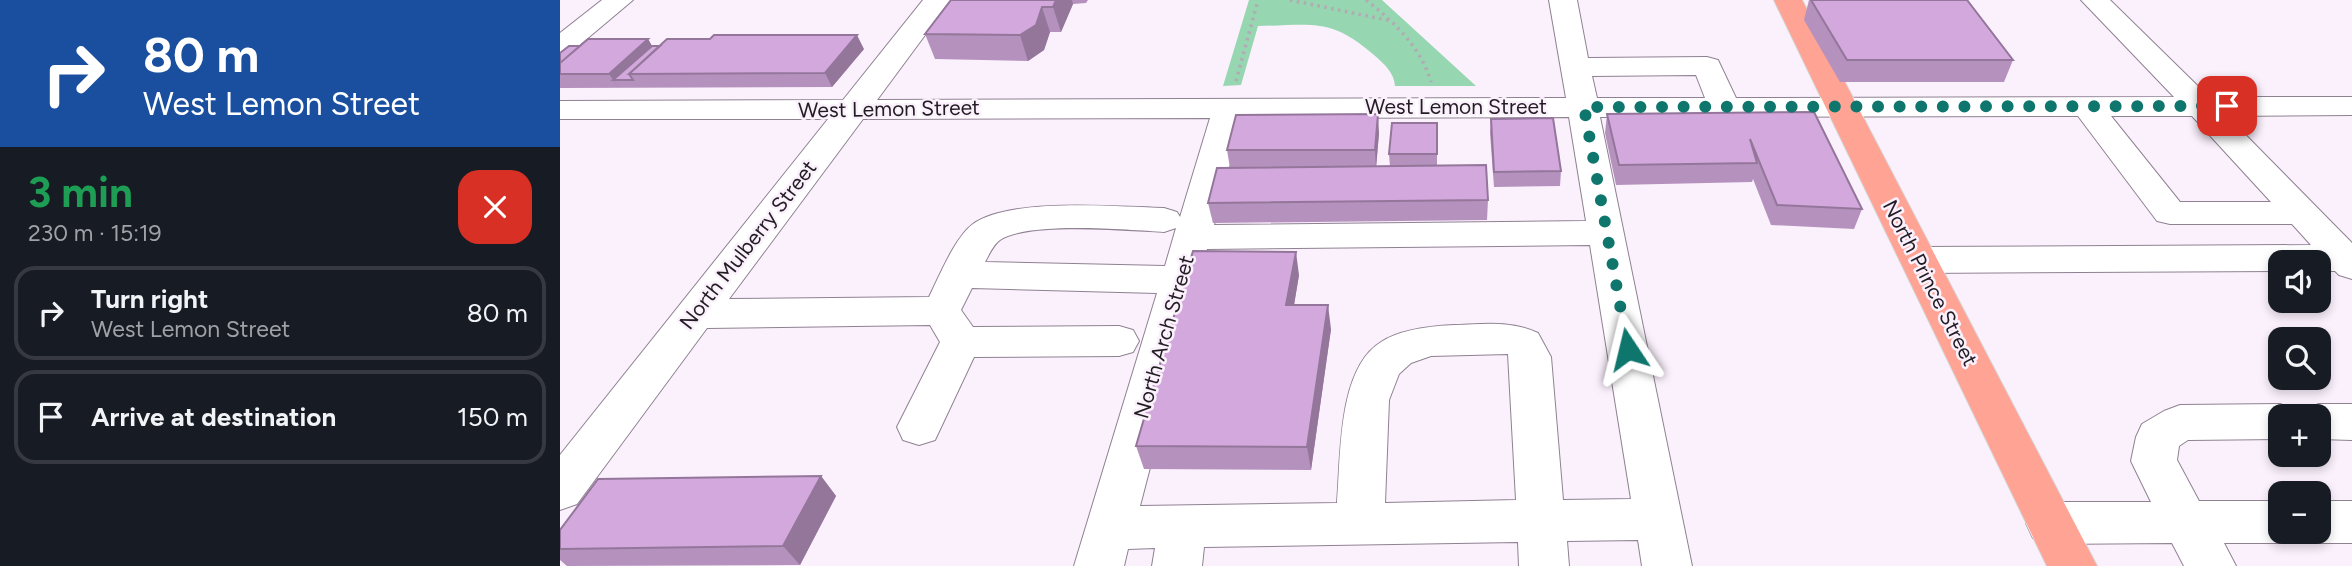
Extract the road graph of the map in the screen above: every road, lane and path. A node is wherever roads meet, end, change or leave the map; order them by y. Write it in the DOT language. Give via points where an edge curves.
graph roads {
  1 [pos="937,0"];
  2 [pos="1258,0"];
  3 [pos="1290,0"];
  4 [pos="1320,0"];
  5 [pos="1366,0"];
  6 [pos="1563,0"];
  7 [pos="1788,0"];
  8 [pos="2095,0"];
  9 [pos="612,6"];
  10 [pos="1320,6"];
  11 [pos="560,12"];
  12 [pos="1392,21"];
  13 [pos="560,47"];
  14 [pos="1576,67"];
  15 [pos="1232,98"];
  16 [pos="1724,106"];
  17 [pos="1842,106"];
  18 [pos="2087,106"];
  19 [pos="2200,106"];
  20 [pos="2352,106"];
  21 [pos="1434,107"];
  22 [pos="1584,107"];
  23 [pos="853,109"];
  24 [pos="560,110"];
  25 [pos="2300,213"];
  26 [pos="1178,229"];
  27 [pos="1607,233"];
  28 [pos="1919,260"];
  29 [pos="2348,262"];
  30 [pos="960,275"];
  31 [pos="1180,280"];
  32 [pos="695,314"];
  33 [pos="951,326"];
  34 [pos="1119,341"];
  35 [pos="2268,422"];
  36 [pos="2331,422"];
  37 [pos="2352,422"];
  38 [pos="919,427"];
  39 [pos="560,490"];
  40 [pos="1658,519"];
  41 [pos="2185,522"];
  42 [pos="2268,522"];
  43 [pos="2331,522"];
  44 [pos="2352,522"];
  45 [pos="2050,523"];
  46 [pos="1360,524"];
  47 [pos="1543,544"];
  48 [pos="1104,547"];
  49 [pos="1180,547"];
  50 [pos="1667,566"];
  51 [pos="2072,566"];
  52 [pos="2211,566"];
  1 -- 23 [label="street, North Mulberry Street"];
  2 -- 15 [label="path"];
  3 -- 10 [label="path"];
  4 -- 10 [label="path"];
  5 -- 12 [label="path"];
  6 -- 14 [label="street"];
  7 -- 17 [label="highway, North Prince Street"];
  8 -- 19 [label="street"];
  9 -- 11 [label="street"];
  9 -- 13 [label="street"];
  10 -- 12 [label="path"];
  12 -- 21 [label="path" via="1423,61"];
  14 -- 16 [label="street" via="1707,66"];
  14 -- 22 [label="street"];
  15 -- 21 [label="street, West Lemon Street"];
  15 -- 23 [label="street, West Lemon Street"];
  15 -- 26 [label="street, North Arch Street"];
  16 -- 17 [label="street, West Lemon Street"];
  16 -- 22 [label="street, West Lemon Street"];
  17 -- 18 [label="street, West Lemon Street"];
  17 -- 28 [label="highway, North Prince Street"];
  18 -- 19 [label="street, West Lemon Street"];
  18 -- 25 [label="street" via="2171,213"];
  19 -- 20 [label="street, West Lemon Street"];
  19 -- 25 [label="street"];
  21 -- 22 [label="street, West Lemon Street"];
  22 -- 27 [label="street"];
  23 -- 24 [label="street, West Lemon Street"];
  23 -- 32 [label="street, North Mulberry Street"];
  25 -- 29 [label="street"];
  26 -- 27 [label="street"];
  26 -- 30 [label="street" via="1047,218 999,226 985,232"];
  26 -- 31 [label="street, North Arch Street"];
  27 -- 40 [label="street"];
  28 -- 29 [label="street"];
  28 -- 45 [label="highway, North Prince Street"];
  30 -- 31 [label="street"];
  30 -- 33 [label="street"];
  31 -- 48 [label="street, North Arch Street"];
  32 -- 33 [label="street"];
  32 -- 39 [label="street, North Mulberry Street"];
  33 -- 34 [label="street"];
  33 -- 38 [label="street"];
  35 -- 41 [label="street" via="2180,423 2158,437 2154,461"];
  36 -- 37 [label="street"];
  40 -- 47 [label="street"];
  40 -- 50 [label="street"];
  41 -- 42 [label="street"];
  41 -- 45 [label="street"];
  41 -- 52 [label="street"];
  43 -- 44 [label="street"];
  45 -- 51 [label="highway, North Prince Street"];
  46 -- 47 [label="street"];
  46 -- 47 [label="street" via="1367,400 1381,366 1396,352 1430,341 1511,338 1524,344 1530,357"];
  46 -- 49 [label="street"];
  48 -- 49 [label="street"];
}
